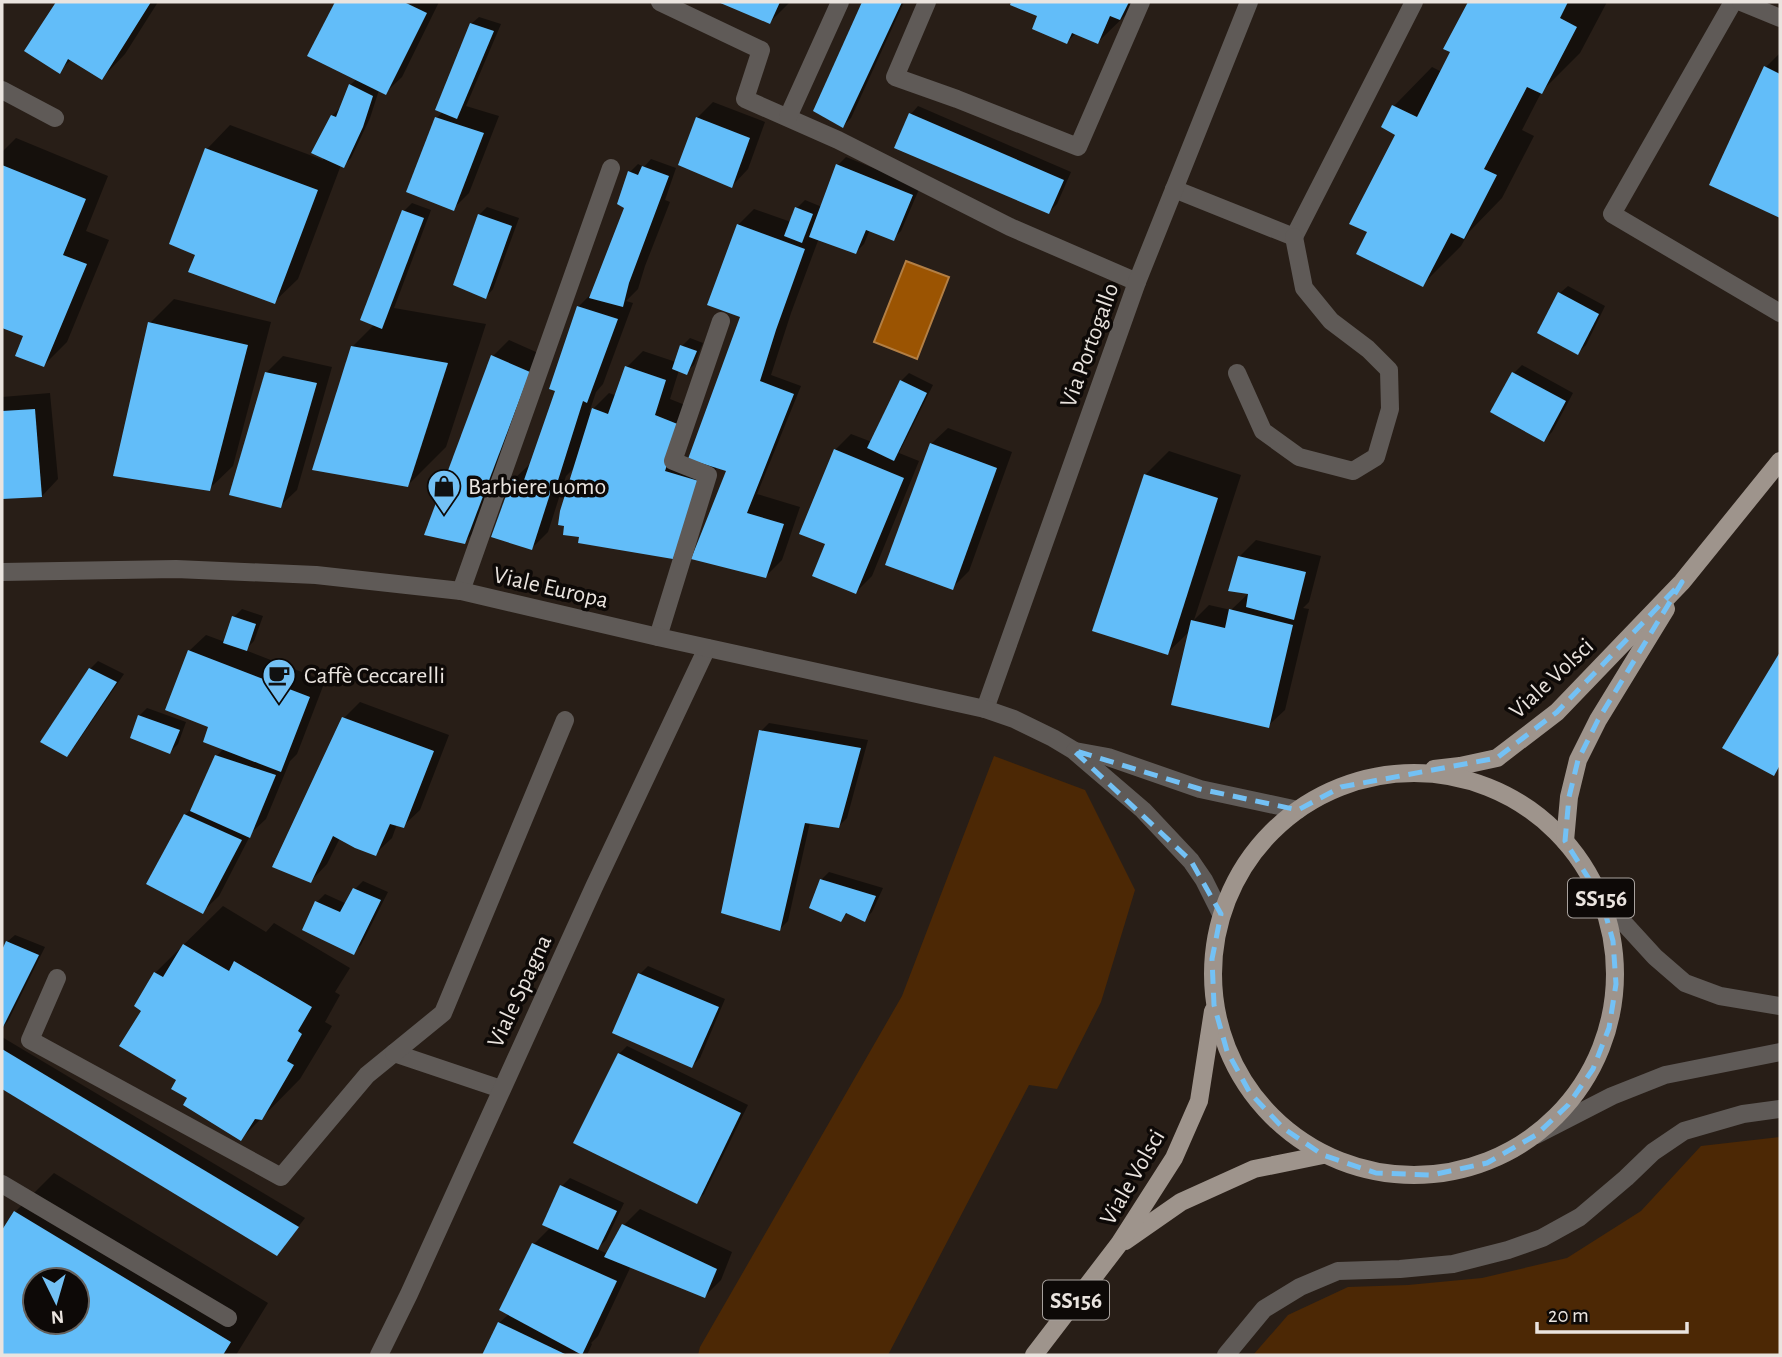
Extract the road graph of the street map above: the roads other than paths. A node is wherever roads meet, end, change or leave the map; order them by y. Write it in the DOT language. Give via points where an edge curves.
graph roads {
  1 [pos="660,2"];
  2 [pos="840,2"];
  3 [pos="927,2"];
  4 [pos="1141,2"];
  5 [pos="1249,2"];
  6 [pos="1414,2"];
  7 [pos="1733,2"];
  8 [pos="1741,2"];
  9 [pos="1780,18"];
  10 [pos="2,90"];
  11 [pos="788,117"];
  12 [pos="55,118"];
  13 [pos="611,168"];
  14 [pos="1174,190"];
  15 [pos="1294,237"];
  16 [pos="1137,282"];
  17 [pos="1780,313"];
  18 [pos="720,321"];
  19 [pos="1237,373"];
  20 [pos="1780,461"];
  21 [pos="2,572"];
  22 [pos="1682,582"];
  23 [pos="461,592"];
  24 [pos="658,638"];
  25 [pos="707,648"];
  26 [pos="985,709"];
  27 [pos="565,720"];
  28 [pos="1073,750"];
  29 [pos="1389,775"];
  30 [pos="1298,810"];
  31 [pos="1565,841"];
  32 [pos="1601,898"];
  33 [pos="1221,914"];
  34 [pos="57,978"];
  35 [pos="1214,1005"];
  36 [pos="1780,1006"];
  37 [pos="394,1052"];
  38 [pos="1780,1052"];
  39 [pos="501,1089"];
  40 [pos="1780,1109"];
  41 [pos="1536,1136"];
  42 [pos="1323,1155"];
  43 [pos="2,1184"];
  44 [pos="1119,1244"];
  45 [pos="228,1318"];
  46 [pos="379,1355"];
  47 [pos="1034,1355"];
  48 [pos="1226,1355"];
  1 -- 11 [label="street" via="761,50 745,99"];
  2 -- 11 [label="street"];
  3 -- 4 [label="street" via="895,77 1078,147"];
  5 -- 14 [label="street, Via Portogallo"];
  6 -- 15 [label="street"];
  7 -- 17 [label="street" via="1612,214"];
  8 -- 9 [label="street"];
  10 -- 12 [label="street"];
  11 -- 16 [label="street" via="1010,226"];
  13 -- 23 [label="street"];
  14 -- 15 [label="street"];
  14 -- 16 [label="street, Via Portogallo"];
  15 -- 19 [label="street" via="1304,288 1331,321 1389,370 1390,409 1376,457 1353,471 1299,457 1263,431"];
  16 -- 26 [label="street, Via Portogallo"];
  18 -- 24 [label="street" via="673,461 708,475"];
  20 -- 22 [label="main road, Viale Volsci / SS156"];
  21 -- 23 [label="street, Viale Europa" via="176,569 316,575"];
  22 -- 29 [label="main road, Viale Volsci / SS156" via="1557,712 1497,758"];
  22 -- 31 [label="main road, Viale Volsci / SS156" via="1578,760"];
  23 -- 24 [label="street, Viale Europa"];
  24 -- 25 [label="street, Viale Europa"];
  25 -- 26 [label="street, Viale Europa"];
  25 -- 39 [label="street, Viale Spagna"];
  26 -- 28 [label="street, Viale Europa"];
  27 -- 37 [label="street" via="443,1013"];
  28 -- 30 [label="street" via="1108,757 1200,789"];
  28 -- 33 [label="street" via="1143,810 1191,861"];
  29 -- 30 [label="main road, Viale Volsci / SS156" via="1341,787"];
  29 -- 31 [label="main road, Viale Volsci / SS156" via="1437,774 1485,786 1528,808"];
  30 -- 33 [label="main road, Viale Volsci / SS156" via="1265,838 1239,873"];
  31 -- 32 [label="main road, Viale Volsci / SS156"];
  32 -- 36 [label="street" via="1685,984 1720,996"];
  32 -- 41 [label="main road, Viale Volsci / SS156" via="1615,962 1609,1028 1593,1069 1567,1105"];
  33 -- 35 [label="main road, Viale Volsci / SS156" via="1212,959"];
  34 -- 37 [label="street" via="30,1040 281,1177 367,1075"];
  35 -- 42 [label="main road, Viale Volsci / SS156" via="1227,1051 1250,1093 1283,1128"];
  35 -- 44 [label="main road, Viale Volsci / SS156" via="1199,1101 1174,1158"];
  37 -- 39 [label="street"];
  38 -- 41 [label="street" via="1665,1075 1612,1096"];
  39 -- 46 [label="street, Viale Spagna"];
  40 -- 48 [label="street" via="1684,1131 1653,1152 1580,1217 1542,1238 1453,1264 1338,1271 1300,1287 1264,1309"];
  41 -- 42 [label="main road, Viale Volsci / SS156" via="1487,1163 1432,1175 1376,1173"];
  42 -- 44 [label="main road, Viale Volsci / SS156" via="1242,1175 1181,1202"];
  43 -- 45 [label="street"];
  44 -- 47 [label="main road, SS156"];
}
